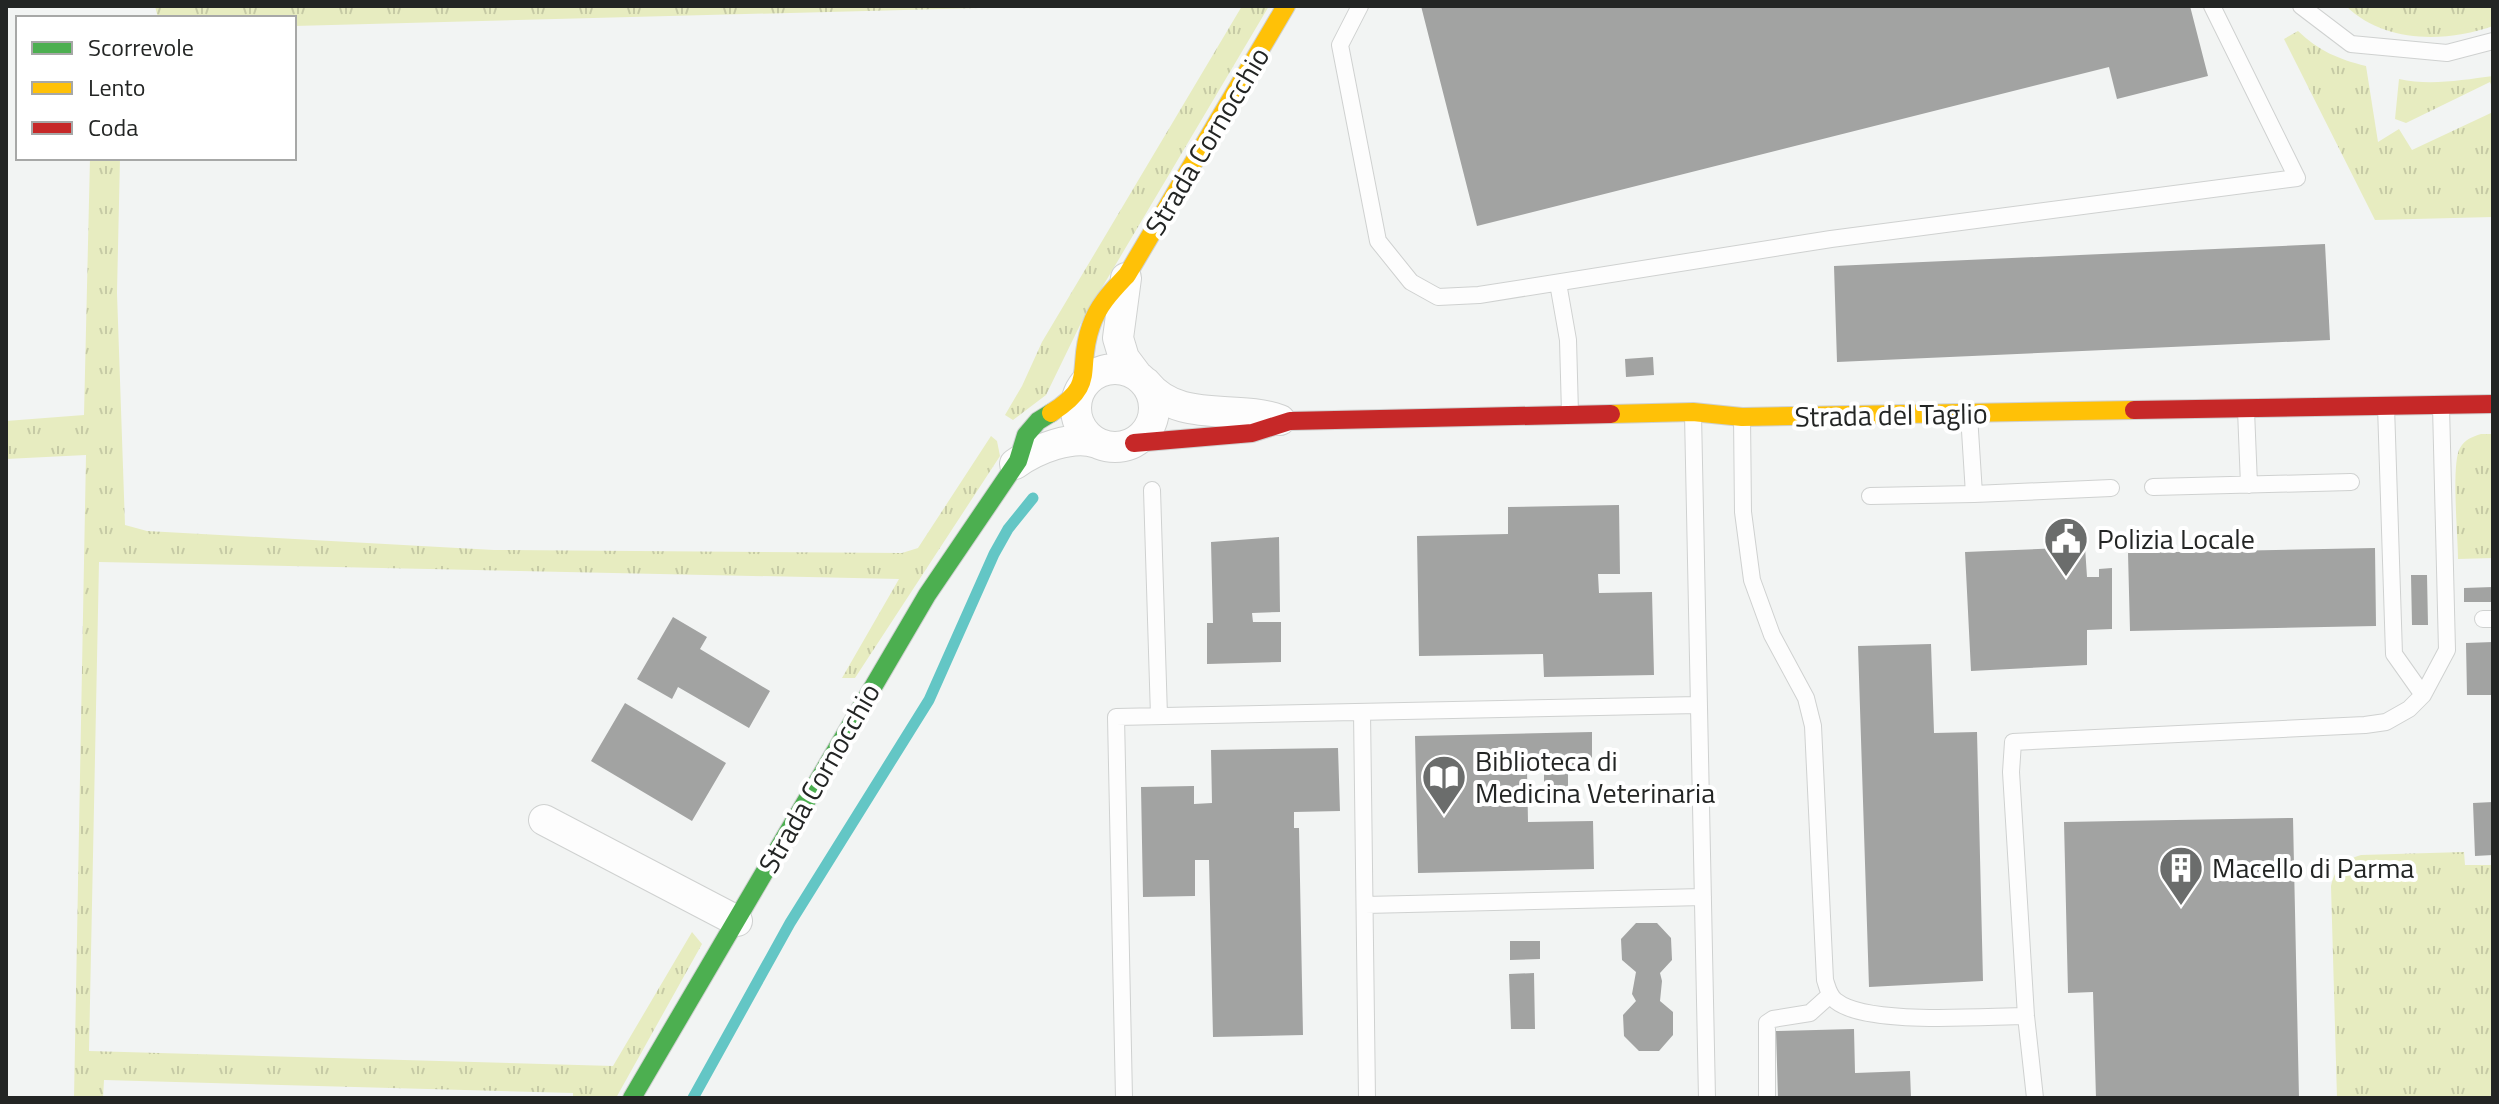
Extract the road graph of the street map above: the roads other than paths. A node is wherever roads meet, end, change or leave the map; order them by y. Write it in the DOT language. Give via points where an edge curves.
graph roads {
  1 [pos="1286,6"];
  2 [pos="1360,6"];
  3 [pos="2212,6"];
  4 [pos="2301,6"];
  5 [pos="2493,41"];
  6 [pos="1127,275"];
  7 [pos="1558,283"];
  8 [pos="1141,378"];
  9 [pos="1080,389"];
  10 [pos="2493,404"];
  11 [pos="2386,405"];
  12 [pos="2441,405"];
  13 [pos="2246,408"];
  14 [pos="1693,412"];
  15 [pos="1969,413"];
  16 [pos="1570,415"];
  17 [pos="1742,417"];
  18 [pos="1290,421"];
  19 [pos="1097,443"];
  20 [pos="1134,443"];
  21 [pos="1015,464"];
  22 [pos="2351,482"];
  23 [pos="2249,485"];
  24 [pos="2153,487"];
  25 [pos="2111,488"];
  26 [pos="1152,490"];
  27 [pos="1974,494"];
  28 [pos="1870,496"];
  29 [pos="2423,695"];
  30 [pos="1698,705"];
  31 [pos="1362,712"];
  32 [pos="1159,716"];
  33 [pos="544,820"];
  34 [pos="1703,897"];
  35 [pos="1365,905"];
  36 [pos="737,921"];
  37 [pos="1830,995"];
  38 [pos="2026,1016"];
  39 [pos="632,1098"];
  40 [pos="1124,1098"];
  41 [pos="1367,1098"];
  42 [pos="1707,1098"];
  43 [pos="1767,1098"];
  44 [pos="2035,1098"];
  1 -- 6 [label="street, Strada Cornocchio"];
  2 -- 7 [label="lane" via="1340,45 1378,241 1411,282 1438,297"];
  3 -- 7 [label="lane" via="2297,178 1831,239"];
  4 -- 5 [label="lane" via="2351,44 2447,53"];
  6 -- 8 [label="street, Strada Cornocchio" via="1118,338 1124,358"];
  6 -- 9 [label="street, Strada Cornocchio" via="1104,299 1090,328"];
  7 -- 16 [label="lane" via="1568,340"];
  8 -- 9 [label="street, Strada Cornocchio" via="1110,368"];
  8 -- 18 [label="street, Strada del Taglio" via="1175,406"];
  8 -- 20 [label="street, Strada Cornocchio" via="1155,409 1146,434"];
  9 -- 19 [label="street, Strada Cornocchio" via="1080,426"];
  9 -- 21 [label="street, Strada Cornocchio" via="1032,427"];
  10 -- 12 [label="street, Strada del Taglio"];
  11 -- 12 [label="street, Strada del Taglio"];
  11 -- 13 [label="street, Strada del Taglio"];
  11 -- 29 [label="lane" via="2394,654"];
  12 -- 29 [label="lane" via="2447,650"];
  13 -- 15 [label="street, Strada del Taglio"];
  13 -- 23 [label="lane"];
  14 -- 16 [label="street, Strada del Taglio"];
  14 -- 17 [label="street, Strada del Taglio"];
  14 -- 30 [label="lane"];
  15 -- 17 [label="street, Strada del Taglio"];
  15 -- 27 [label="lane"];
  16 -- 18 [label="street, Strada del Taglio"];
  17 -- 37 [label="lane" via="1743,512 1752,580 1772,635 1806,698 1813,726 1825,980"];
  18 -- 20 [label="street, Strada del Taglio" via="1252,433"];
  19 -- 20 [label="street" via="1109,448"];
  19 -- 21 [label="street" via="1068,441"];
  21 -- 36 [label="street, Strada Cornocchio" via="920,606"];
  22 -- 23 [label="lane"];
  23 -- 24 [label="lane"];
  25 -- 27 [label="lane"];
  26 -- 32 [label="lane"];
  27 -- 28 [label="lane"];
  29 -- 38 [label="lane" via="2386,722 2365,725 2013,742"];
  30 -- 31 [label="lane"];
  30 -- 34 [label="lane"];
  31 -- 32 [label="lane"];
  31 -- 35 [label="lane"];
  32 -- 40 [label="lane" via="1116,717"];
  33 -- 36 [label="street"];
  34 -- 35 [label="lane"];
  34 -- 42 [label="lane"];
  35 -- 41 [label="lane"];
  36 -- 39 [label="street, Strada Cornocchio"];
  37 -- 38 [label="lane" via="1839,1004 1876,1014"];
  37 -- 43 [label="lane" via="1810,1013 1767,1023"];
  38 -- 44 [label="lane"];
}
